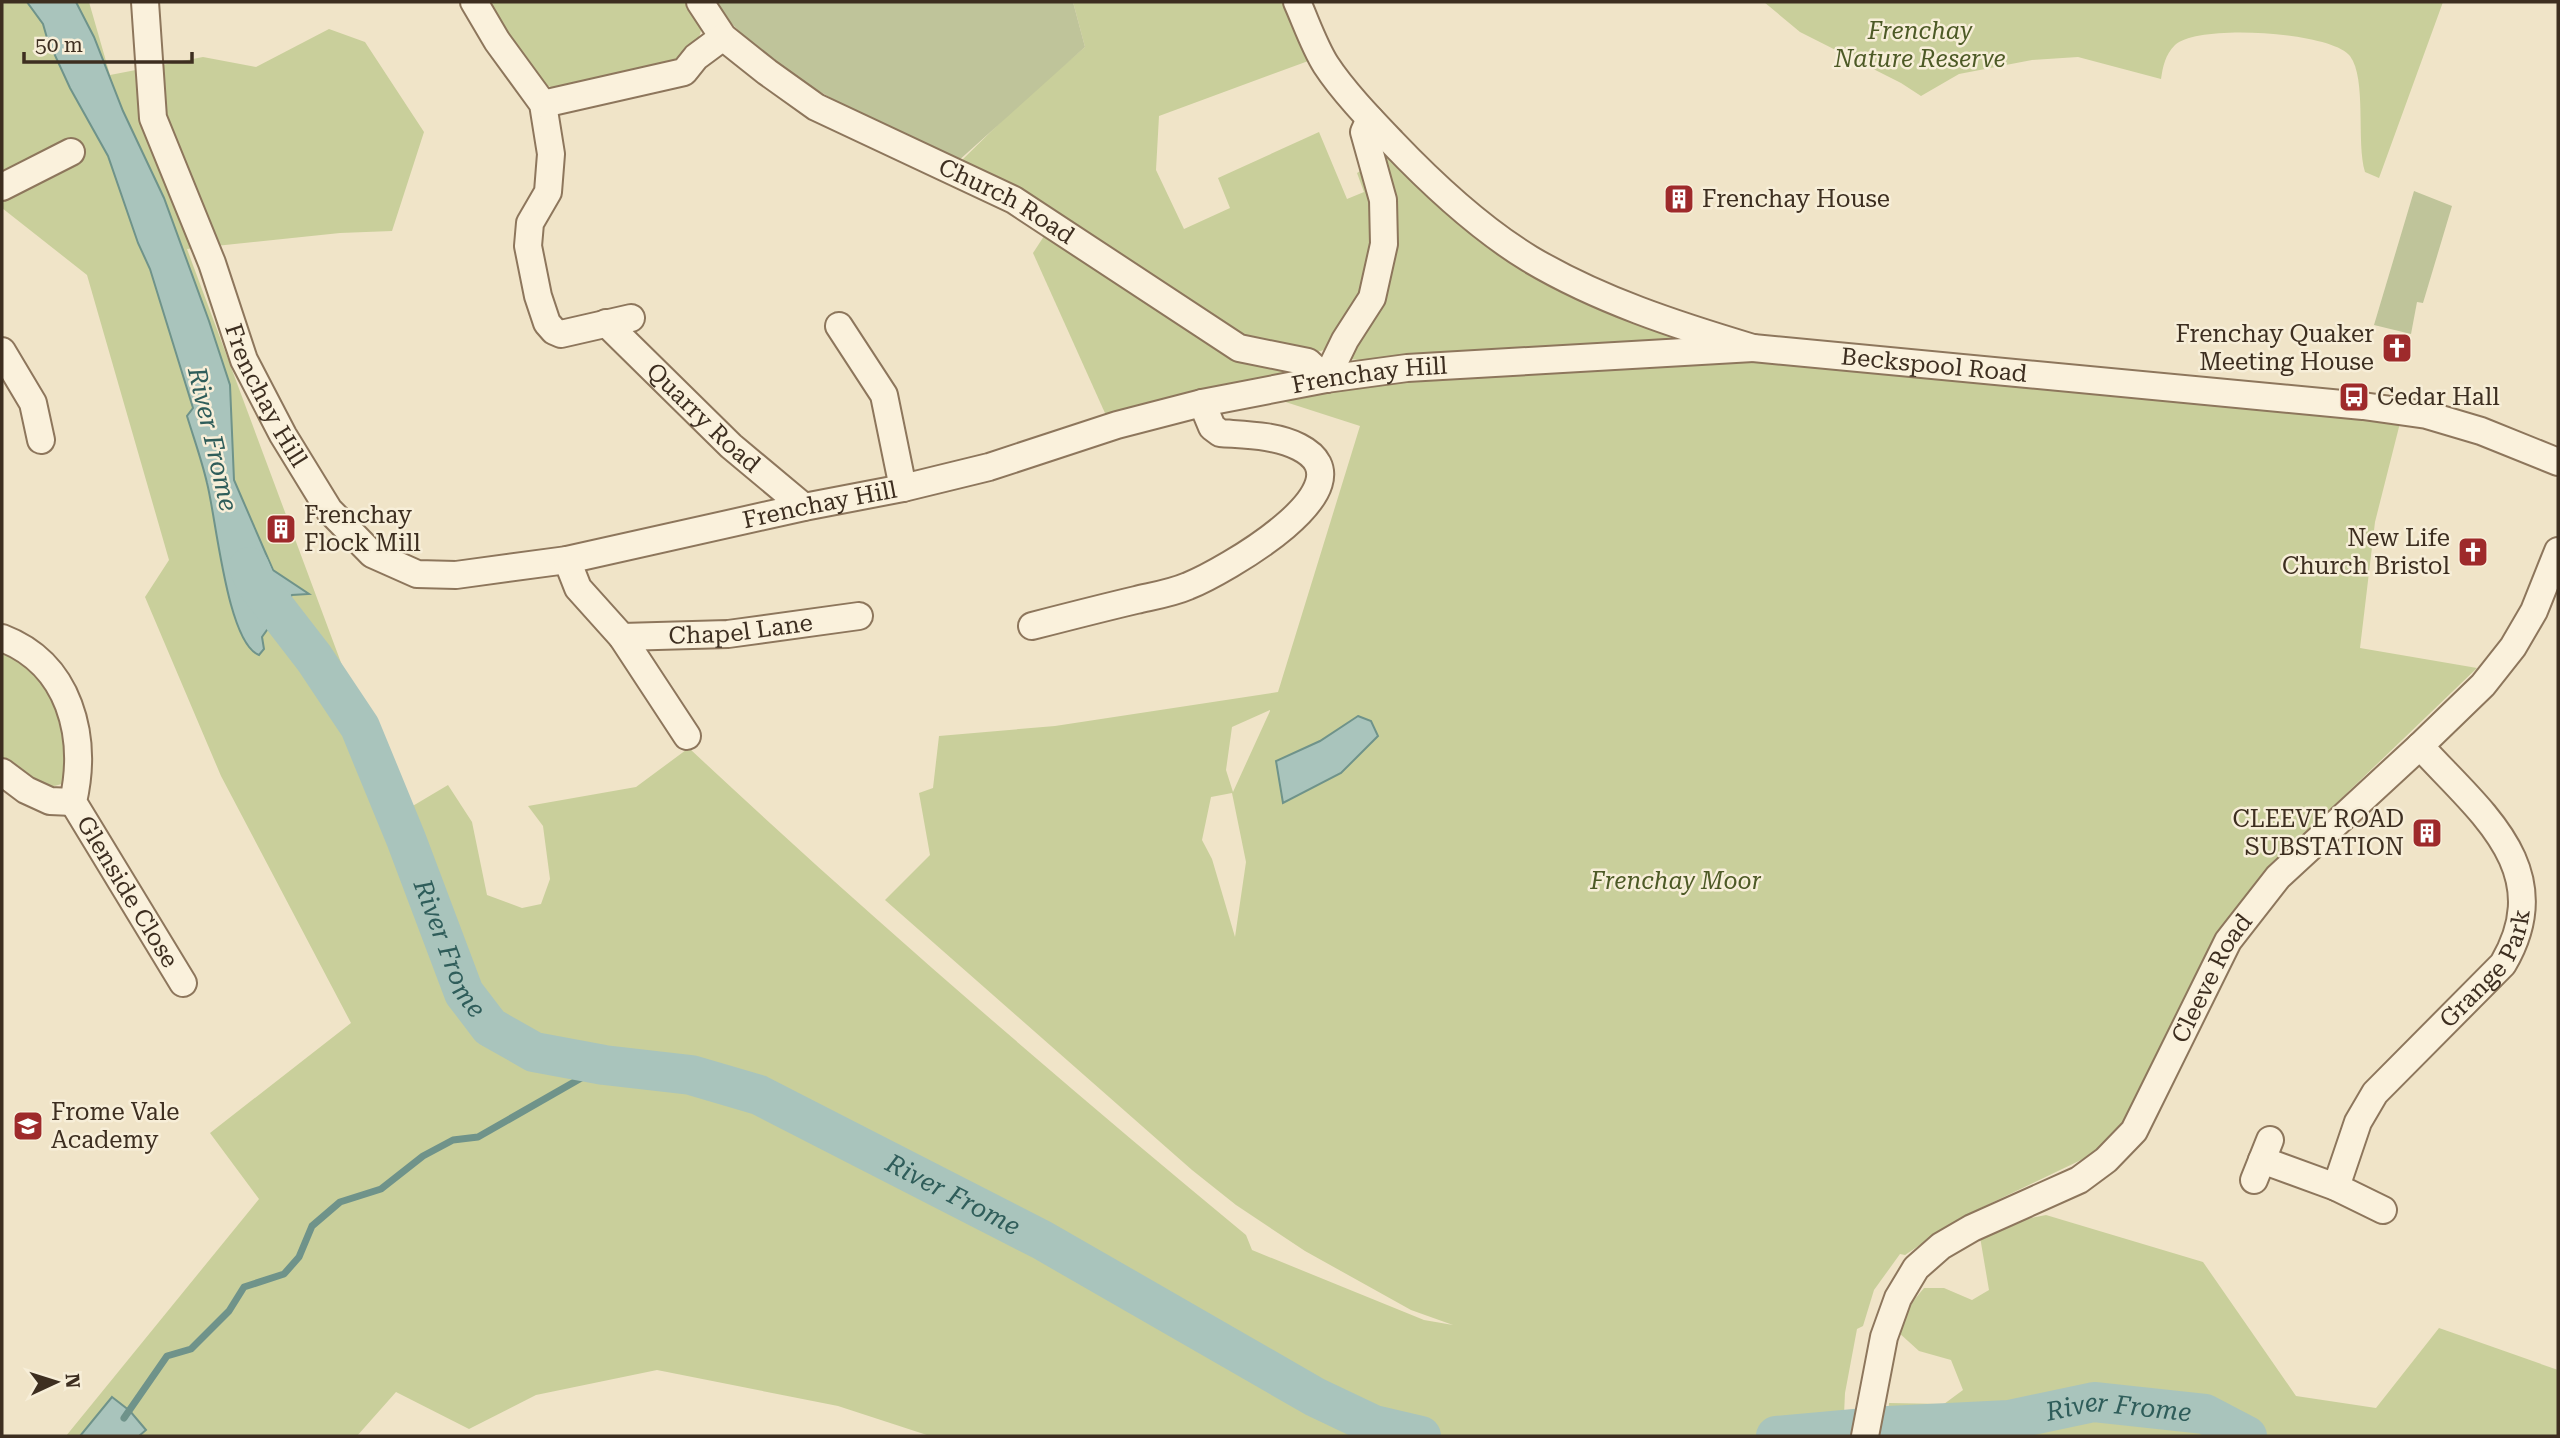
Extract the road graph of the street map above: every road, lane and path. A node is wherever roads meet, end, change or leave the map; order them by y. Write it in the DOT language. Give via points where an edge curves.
graph roads {
  1 [pos="145,2"];
  2 [pos="474,2"];
  3 [pos="701,2"];
  4 [pos="1297,2"];
  5 [pos="723,37"];
  6 [pos="543,104"];
  7 [pos="1370,119"];
  8 [pos="71,152"];
  9 [pos="2,187"];
  10 [pos="839,326"];
  11 [pos="1753,348"];
  12 [pos="2,351"];
  13 [pos="1326,379"];
  14 [pos="1202,403"];
  15 [pos="41,440"];
  16 [pos="2558,462"];
  17 [pos="903,488"];
  18 [pos="804,507"];
  19 [pos="2558,551"];
  20 [pos="567,560"];
  21 [pos="859,616"];
  22 [pos="1032,625"];
  23 [pos="622,637"];
  24 [pos="2,638"];
  25 [pos="687,736"];
  26 [pos="2420,746"];
  27 [pos="2,772"];
  28 [pos="73,802"];
  29 [pos="183,982"];
  30 [pos="2262,1160"];
  31 [pos="2336,1187"];
  32 [pos="2383,1210"];
  33 [pos="1865,1436"];
  1 -- 20 [label="street, Frenchay Hill" via="153,118 212,263 244,360 329,510 372,554 417,574 456,575"];
  2 -- 6 [label="street, Quarry Road"];
  3 -- 5 [label="street, Church Road"];
  4 -- 7 [label="street, Beckspool Road" via="1326,65"];
  5 -- 6 [label="street" via="684,72"];
  5 -- 13 [label="street, Church Road" via="816,107 1014,200 1239,348 1308,362"];
  6 -- 18 [label="street, Quarry Road" via="551,154 548,192 530,223 528,246 547,323 561,334 618,320 739,454"];
  7 -- 11 [label="street, Beckspool Road" via="1425,176 1528,258 1606,297"];
  7 -- 13 [label="street" via="1364,132 1383,200 1384,244 1372,298"];
  8 -- 9 [label="street"];
  10 -- 17 [label="street" via="884,395"];
  11 -- 13 [label="street, Frenchay Hill" via="1407,368"];
  11 -- 16 [label="street, Beckspool Road" via="2427,415"];
  12 -- 15 [label="street" via="33,403"];
  13 -- 14 [label="street, Frenchay Hill"];
  14 -- 17 [label="street, Frenchay Hill"];
  14 -- 22 [label="street" via="1212,427 1220,433 1280,439 1301,447 1314,460 1320,476 1316,492 1269,539 1226,568 1186,587"];
  17 -- 18 [label="street, Frenchay Hill"];
  18 -- 20 [label="street, Frenchay Hill"];
  19 -- 26 [label="street, Cleeve Road" via="2534,611 2513,647 2483,685"];
  20 -- 23 [label="street, Chapel Lane" via="578,588"];
  21 -- 23 [label="street, Chapel Lane" via="728,634"];
  23 -- 25 [label="street, Chapel Lane"];
  24 -- 28 [label="street, Glenside Close" via="30,652 57,680 72,712 79,777"];
  26 -- 31 [label="street, Grange Park" via="2499,834 2516,864 2522,888 2519,928 2503,964 2375,1093 2358,1122"];
  26 -- 33 [label="street, Cleeve Road" via="2278,877 2228,941 2134,1131 2079,1180 1972,1228 1916,1268 1898,1298 1884,1337"];
  27 -- 28 [label="street, Glenside Close" via="50,801"];
  28 -- 29 [label="street, Glenside Close"];
  30 -- 31 [label="street"];
  31 -- 32 [label="street"];
}
